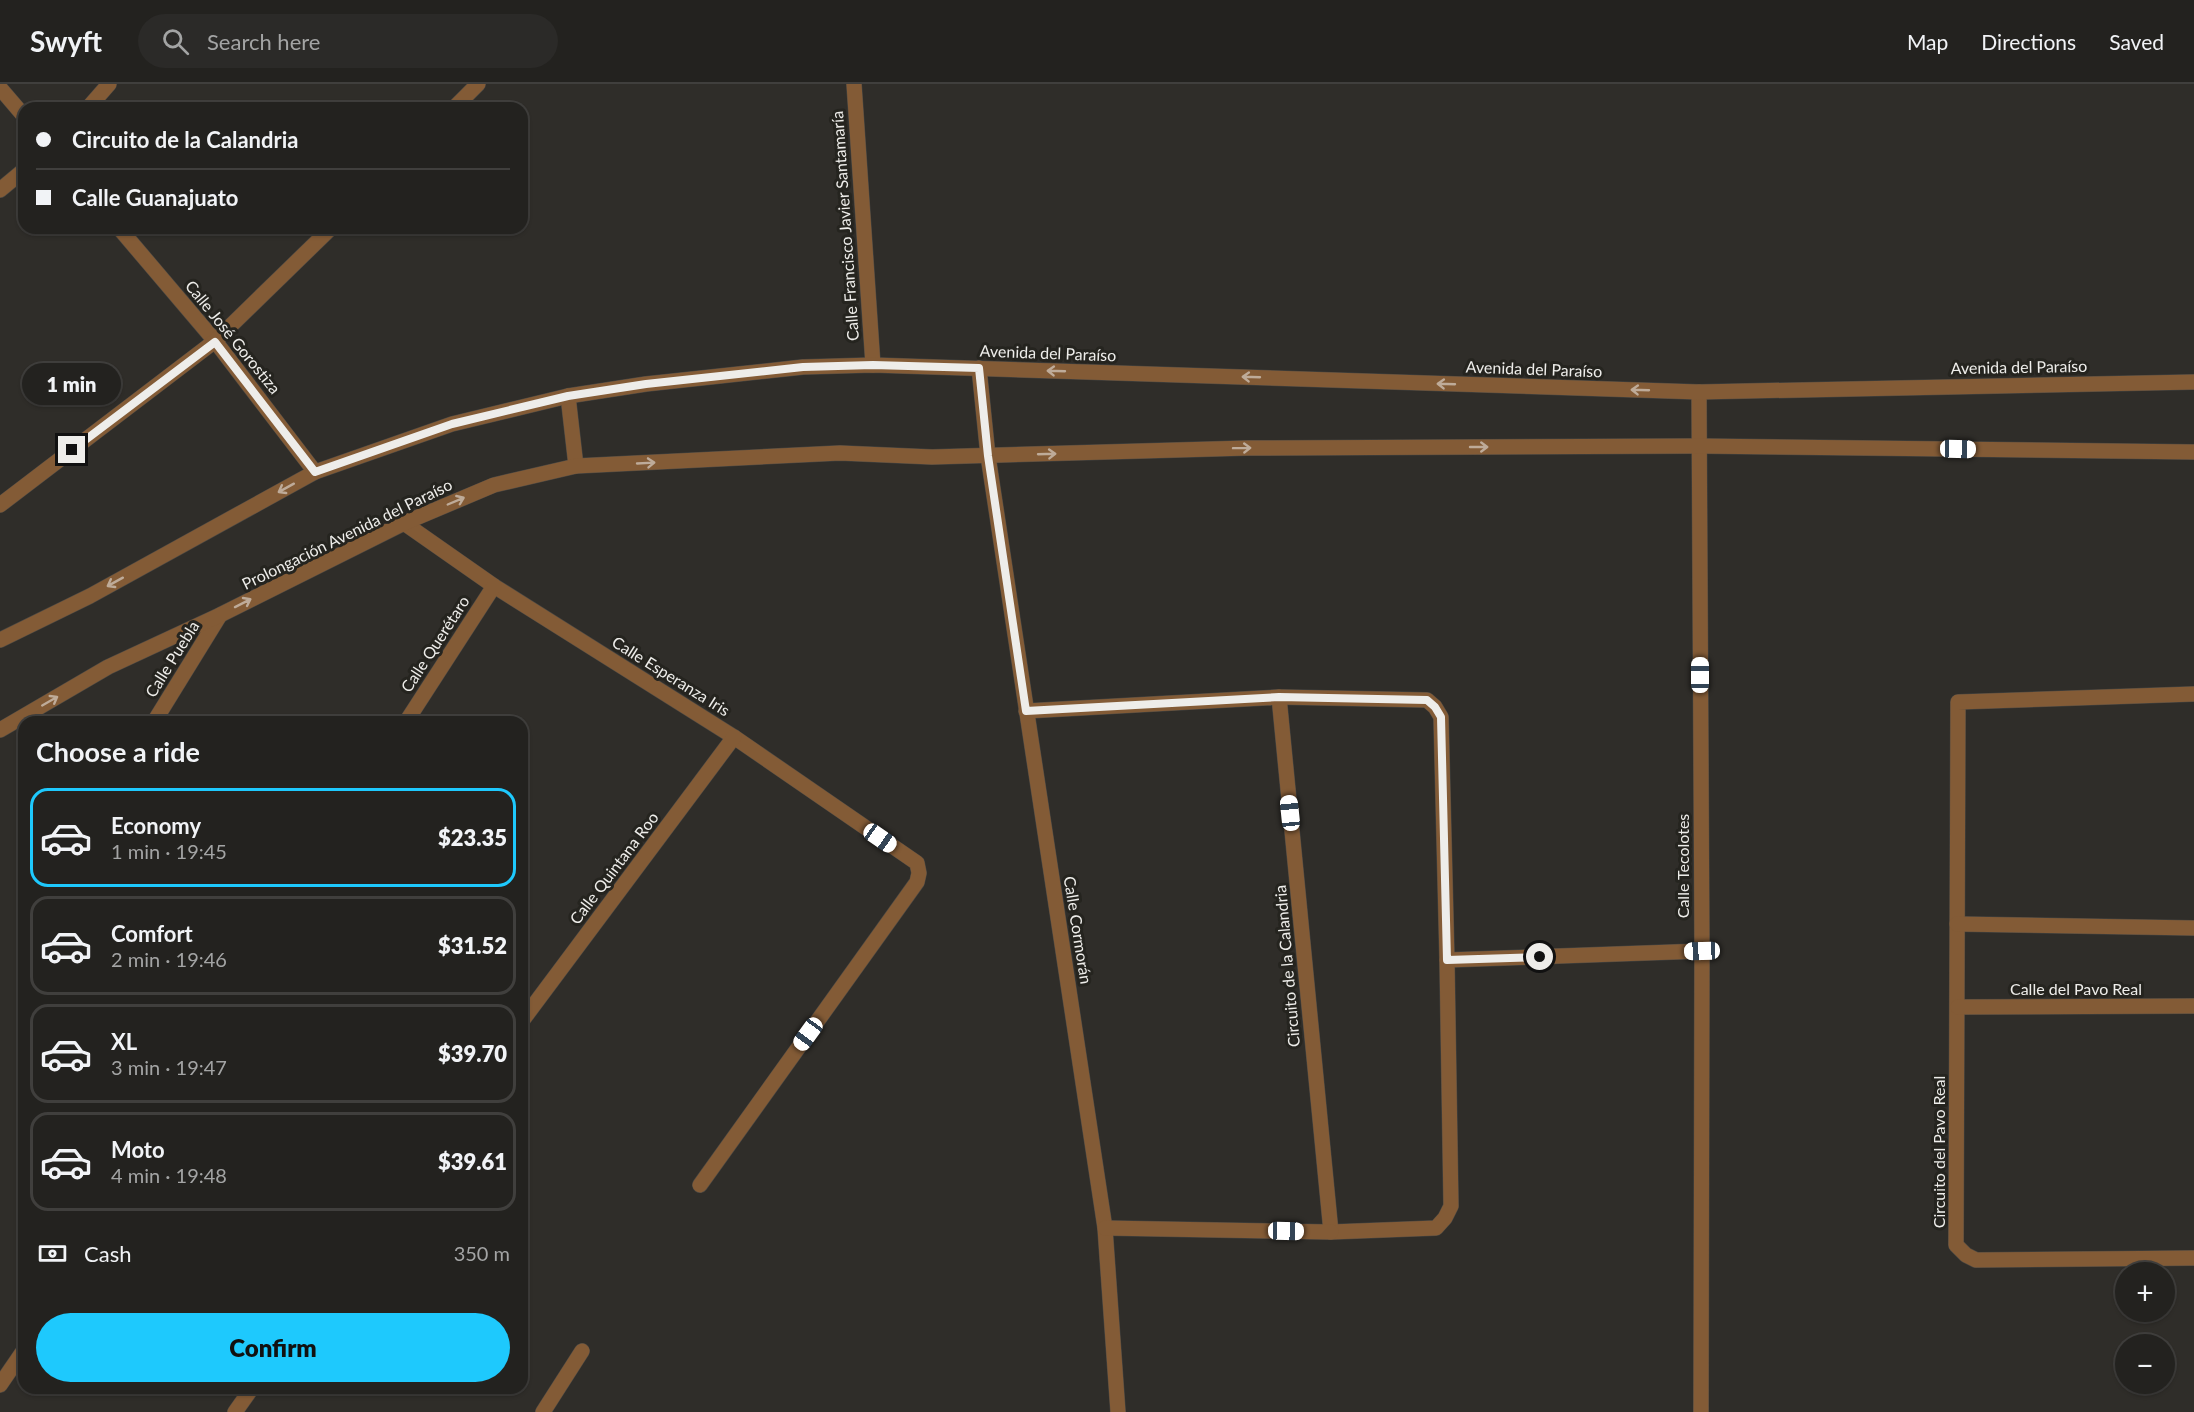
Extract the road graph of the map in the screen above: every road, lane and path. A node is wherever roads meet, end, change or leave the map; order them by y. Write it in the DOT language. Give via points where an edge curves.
graph roads {
  1 [pos="109,84"];
  2 [pos="478,84"];
  3 [pos="854,84"];
  4 [pos="0,88"];
  5 [pos="93,102"];
  6 [pos="460,102"];
  7 [pos="18,109"];
  8 [pos="18,175"];
  9 [pos="0,190"];
  10 [pos="124,234"];
  11 [pos="325,234"];
  12 [pos="215,342"];
  13 [pos="873,365"];
  14 [pos="979,368"];
  15 [pos="2194,382"];
  16 [pos="1699,392"];
  17 [pos="568,396"];
  18 [pos="1699,446"];
  19 [pos="2194,452"];
  20 [pos="988,456"];
  21 [pos="576,466"];
  22 [pos="315,472"];
  23 [pos="0,505"];
  24 [pos="404,523"];
  25 [pos="494,586"];
  26 [pos="220,615"];
  27 [pos="0,640"];
  28 [pos="2194,694"];
  29 [pos="1279,697"];
  30 [pos="1026,711"];
  31 [pos="24,716"];
  32 [pos="158,716"];
  33 [pos="410,716"];
  34 [pos="18,720"];
  35 [pos="0,730"];
  36 [pos="734,737"];
  37 [pos="1957,924"];
  38 [pos="2194,928"];
  39 [pos="1702,951"];
  40 [pos="1447,960"];
  41 [pos="2194,1006"];
  42 [pos="1958,1007"];
  43 [pos="528,1013"];
  44 [pos="700,1185"];
  45 [pos="1105,1228"];
  46 [pos="1331,1232"];
  47 [pos="2194,1258"];
  48 [pos="582,1350"];
  49 [pos="18,1359"];
  50 [pos="0,1385"];
  51 [pos="248,1394"];
  52 [pos="235,1412"];
  53 [pos="543,1412"];
  54 [pos="1118,1412"];
  55 [pos="1701,1412"];
  1 -- 5 [label="street"];
  2 -- 6 [label="street"];
  3 -- 13 [label="street, Calle Francisco Javier Santamaría"];
  4 -- 7 [label="street"];
  8 -- 9 [label="street"];
  10 -- 12 [label="street, Calle José Gorostiza"];
  11 -- 12 [label="street"];
  12 -- 22 [label="street, Calle José Gorostiza"];
  12 -- 23 [label="street"];
  13 -- 14 [label="street, Avenida del Paraíso"];
  13 -- 17 [label="street" via="803,367"];
  16 -- 14 [label="street, Avenida del Paraíso, one-way"];
  14 -- 20 [label="street, Calle Cormorán"];
  15 -- 16 [label="street, Avenida del Paraíso"];
  16 -- 18 [label="street, Calle Tecolotes"];
  17 -- 21 [label="street"];
  17 -- 22 [label="street" via="452,424"];
  18 -- 19 [label="street"];
  20 -- 18 [label="street, one-way" via="1248,448"];
  18 -- 39 [label="street, Calle Tecolotes"];
  21 -- 20 [label="street, Prolongación Avenida del Paraíso, one-way" via="840,453"];
  20 -- 30 [label="street, Calle Cormorán"];
  24 -- 21 [label="street, Prolongación Avenida del Paraíso, one-way" via="494,485"];
  22 -- 27 [label="street, one-way" via="90,596"];
  24 -- 25 [label="street, Calle Esperanza Iris"];
  26 -- 24 [label="street, Prolongación Avenida del Paraíso, one-way"];
  25 -- 33 [label="street, Calle Querétaro"];
  25 -- 36 [label="street, Calle Esperanza Iris"];
  31 -- 26 [label="street, Prolongación Avenida del Paraíso, one-way" via="108,667"];
  26 -- 32 [label="street, Calle Puebla"];
  28 -- 37 [label="street, Circuito del Pavo Real" via="1958,702"];
  29 -- 30 [label="street"];
  29 -- 40 [label="street" via="1427,700 1435,707 1441,717"];
  29 -- 46 [label="street, Circuito de la Calandria"];
  30 -- 45 [label="street, Calle Cormorán"];
  35 -- 34 [label="street, Prolongación Avenida del Paraíso, one-way"];
  36 -- 43 [label="street, Calle Quintana Roo"];
  36 -- 44 [label="street, Calle Esperanza Iris" via="917,863 919,873"];
  37 -- 38 [label="street"];
  37 -- 42 [label="street, Circuito del Pavo Real"];
  39 -- 40 [label="street"];
  39 -- 55 [label="street, Calle Tecolotes"];
  40 -- 46 [label="street" via="1451,1206 1436,1228"];
  41 -- 42 [label="street, Calle del Pavo Real"];
  42 -- 47 [label="street, Circuito del Pavo Real" via="1956,1245 1976,1260"];
  45 -- 46 [label="street"];
  45 -- 54 [label="street, Calle Cormorán"];
  48 -- 53 [label="street"];
  49 -- 50 [label="street"];
  51 -- 52 [label="street"];
}
